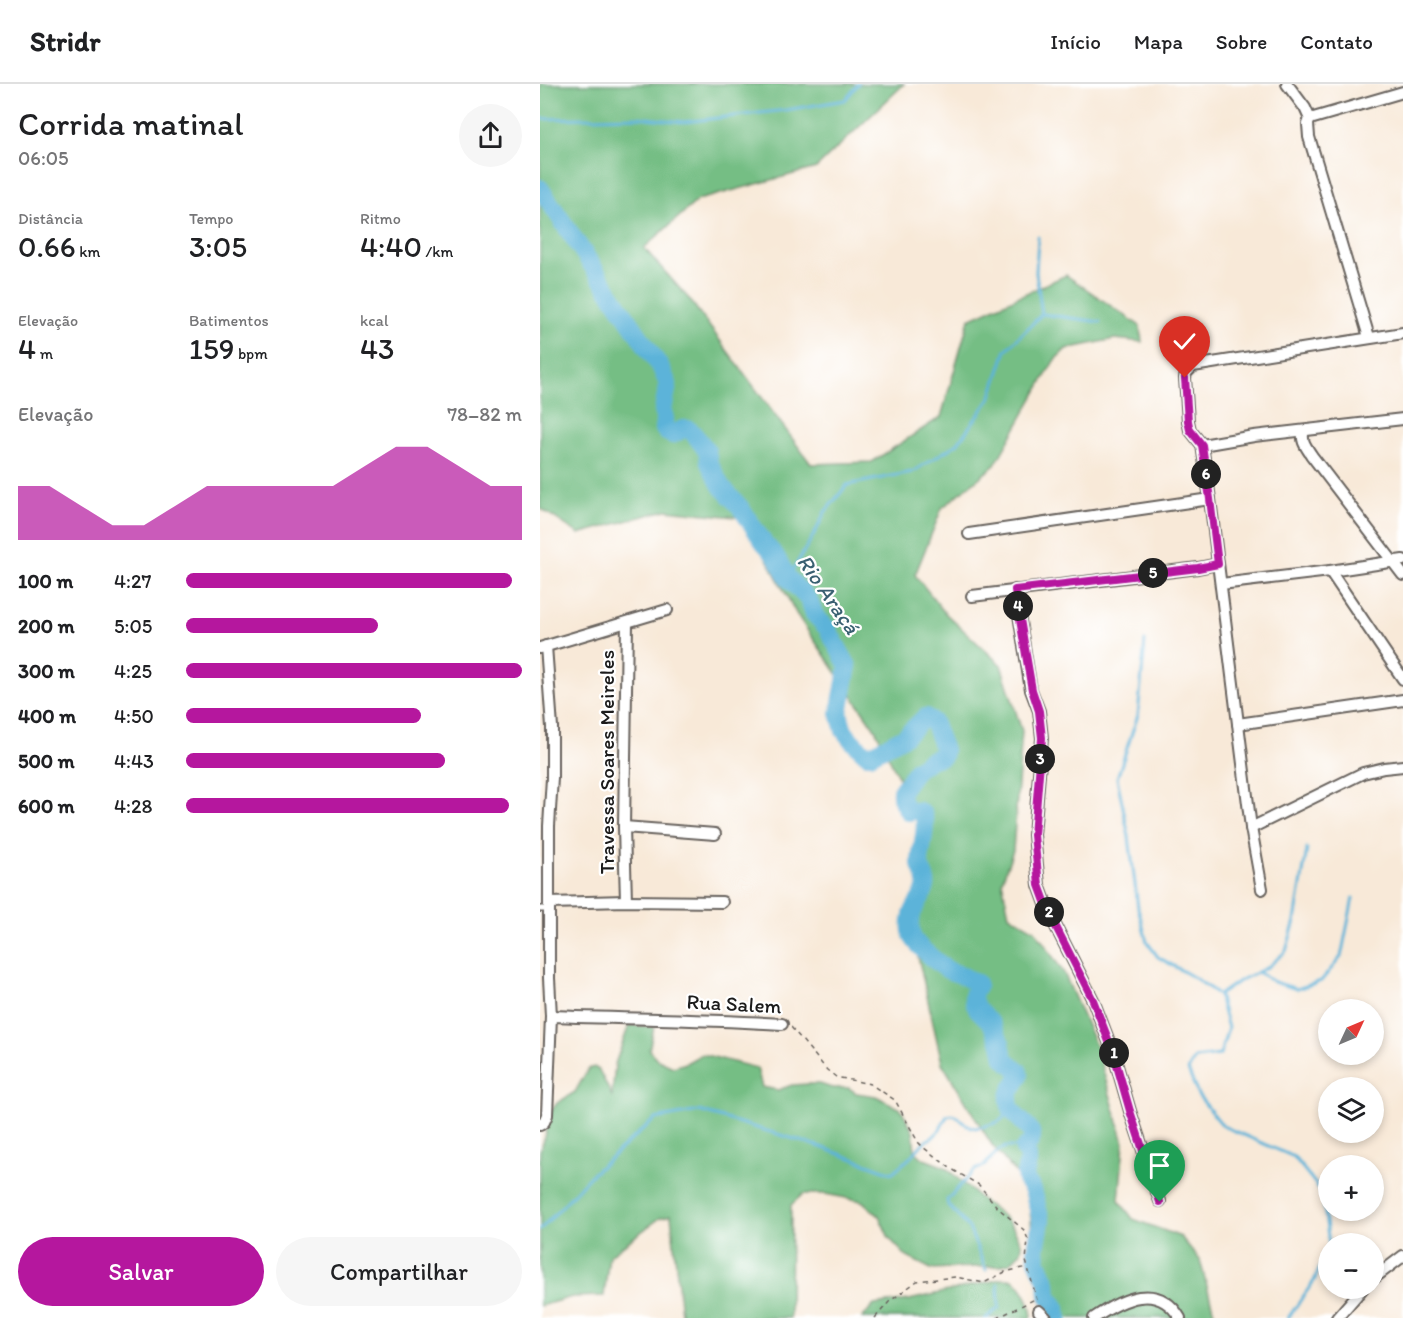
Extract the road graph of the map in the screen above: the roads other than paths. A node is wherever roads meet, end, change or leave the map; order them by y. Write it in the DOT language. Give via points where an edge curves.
graph roads {
  1 [pos="1287,84"];
  2 [pos="1403,92"];
  3 [pos="1310,119"];
  4 [pos="1403,333"];
  5 [pos="1369,337"];
  6 [pos="1403,419"];
  7 [pos="1304,431"];
  8 [pos="1202,445"];
  9 [pos="1210,499"];
  10 [pos="969,534"];
  11 [pos="1398,561"];
  12 [pos="1218,564"];
  13 [pos="1330,572"];
  14 [pos="1403,575"];
  15 [pos="1221,584"];
  16 [pos="1015,590"];
  17 [pos="972,596"];
  18 [pos="667,610"];
  19 [pos="627,623"];
  20 [pos="543,647"];
  21 [pos="1403,679"];
  22 [pos="1403,700"];
  23 [pos="1238,724"];
  24 [pos="1403,766"];
  25 [pos="545,826"];
  26 [pos="624,828"];
  27 [pos="1251,828"];
  28 [pos="715,834"];
  29 [pos="1262,889"];
  30 [pos="626,901"];
  31 [pos="722,902"];
  32 [pos="546,907"];
  33 [pos="544,978"];
  34 [pos="551,1016"];
  35 [pos="782,1024"];
  36 [pos="545,1051"];
  37 [pos="542,1124"];
  38 [pos="1160,1202"];
  39 [pos="1403,1256"];
  40 [pos="1384,1270"];
  41 [pos="1353,1299"];
  42 [pos="1096,1317"];
  43 [pos="1180,1318"];
  44 [pos="1337,1318"];
  1 -- 3 [label="street"];
  2 -- 3 [label="street"];
  3 -- 5 [label="street" via="1309,137"];
  4 -- 5 [label="street"];
  5 -- 8 [label="street" via="1193,366 1185,378 1188,421"];
  6 -- 7 [label="street"];
  7 -- 8 [label="street"];
  7 -- 11 [label="street" via="1303,441 1312,456"];
  8 -- 9 [label="street"];
  9 -- 10 [label="street"];
  9 -- 12 [label="street"];
  11 -- 13 [label="street"];
  11 -- 14 [label="street"];
  12 -- 15 [label="street"];
  12 -- 16 [label="street"];
  13 -- 15 [label="street"];
  13 -- 21 [label="street"];
  15 -- 23 [label="street"];
  16 -- 17 [label="street"];
  16 -- 38 [label="street" via="1042,738 1034,835 1039,885 1097,1010"];
  18 -- 19 [label="street"];
  19 -- 20 [label="street"];
  19 -- 26 [label="street, Travessa Soares Meireles"];
  20 -- 25 [label="street" via="552,727 552,777"];
  22 -- 23 [label="street"];
  23 -- 27 [label="street"];
  24 -- 27 [label="street" via="1363,773"];
  25 -- 32 [label="street"];
  26 -- 28 [label="street"];
  26 -- 30 [label="street, Travessa Soares Meireles"];
  27 -- 29 [label="street"];
  30 -- 31 [label="street"];
  30 -- 32 [label="street"];
  32 -- 33 [label="street"];
  33 -- 34 [label="street"];
  34 -- 35 [label="street, Rua Salem"];
  34 -- 36 [label="street"];
  36 -- 37 [label="street" via="548,1109"];
  39 -- 40 [label="street"];
  41 -- 44 [label="street"];
  42 -- 43 [label="street" via="1141,1296 1166,1302"];
}
